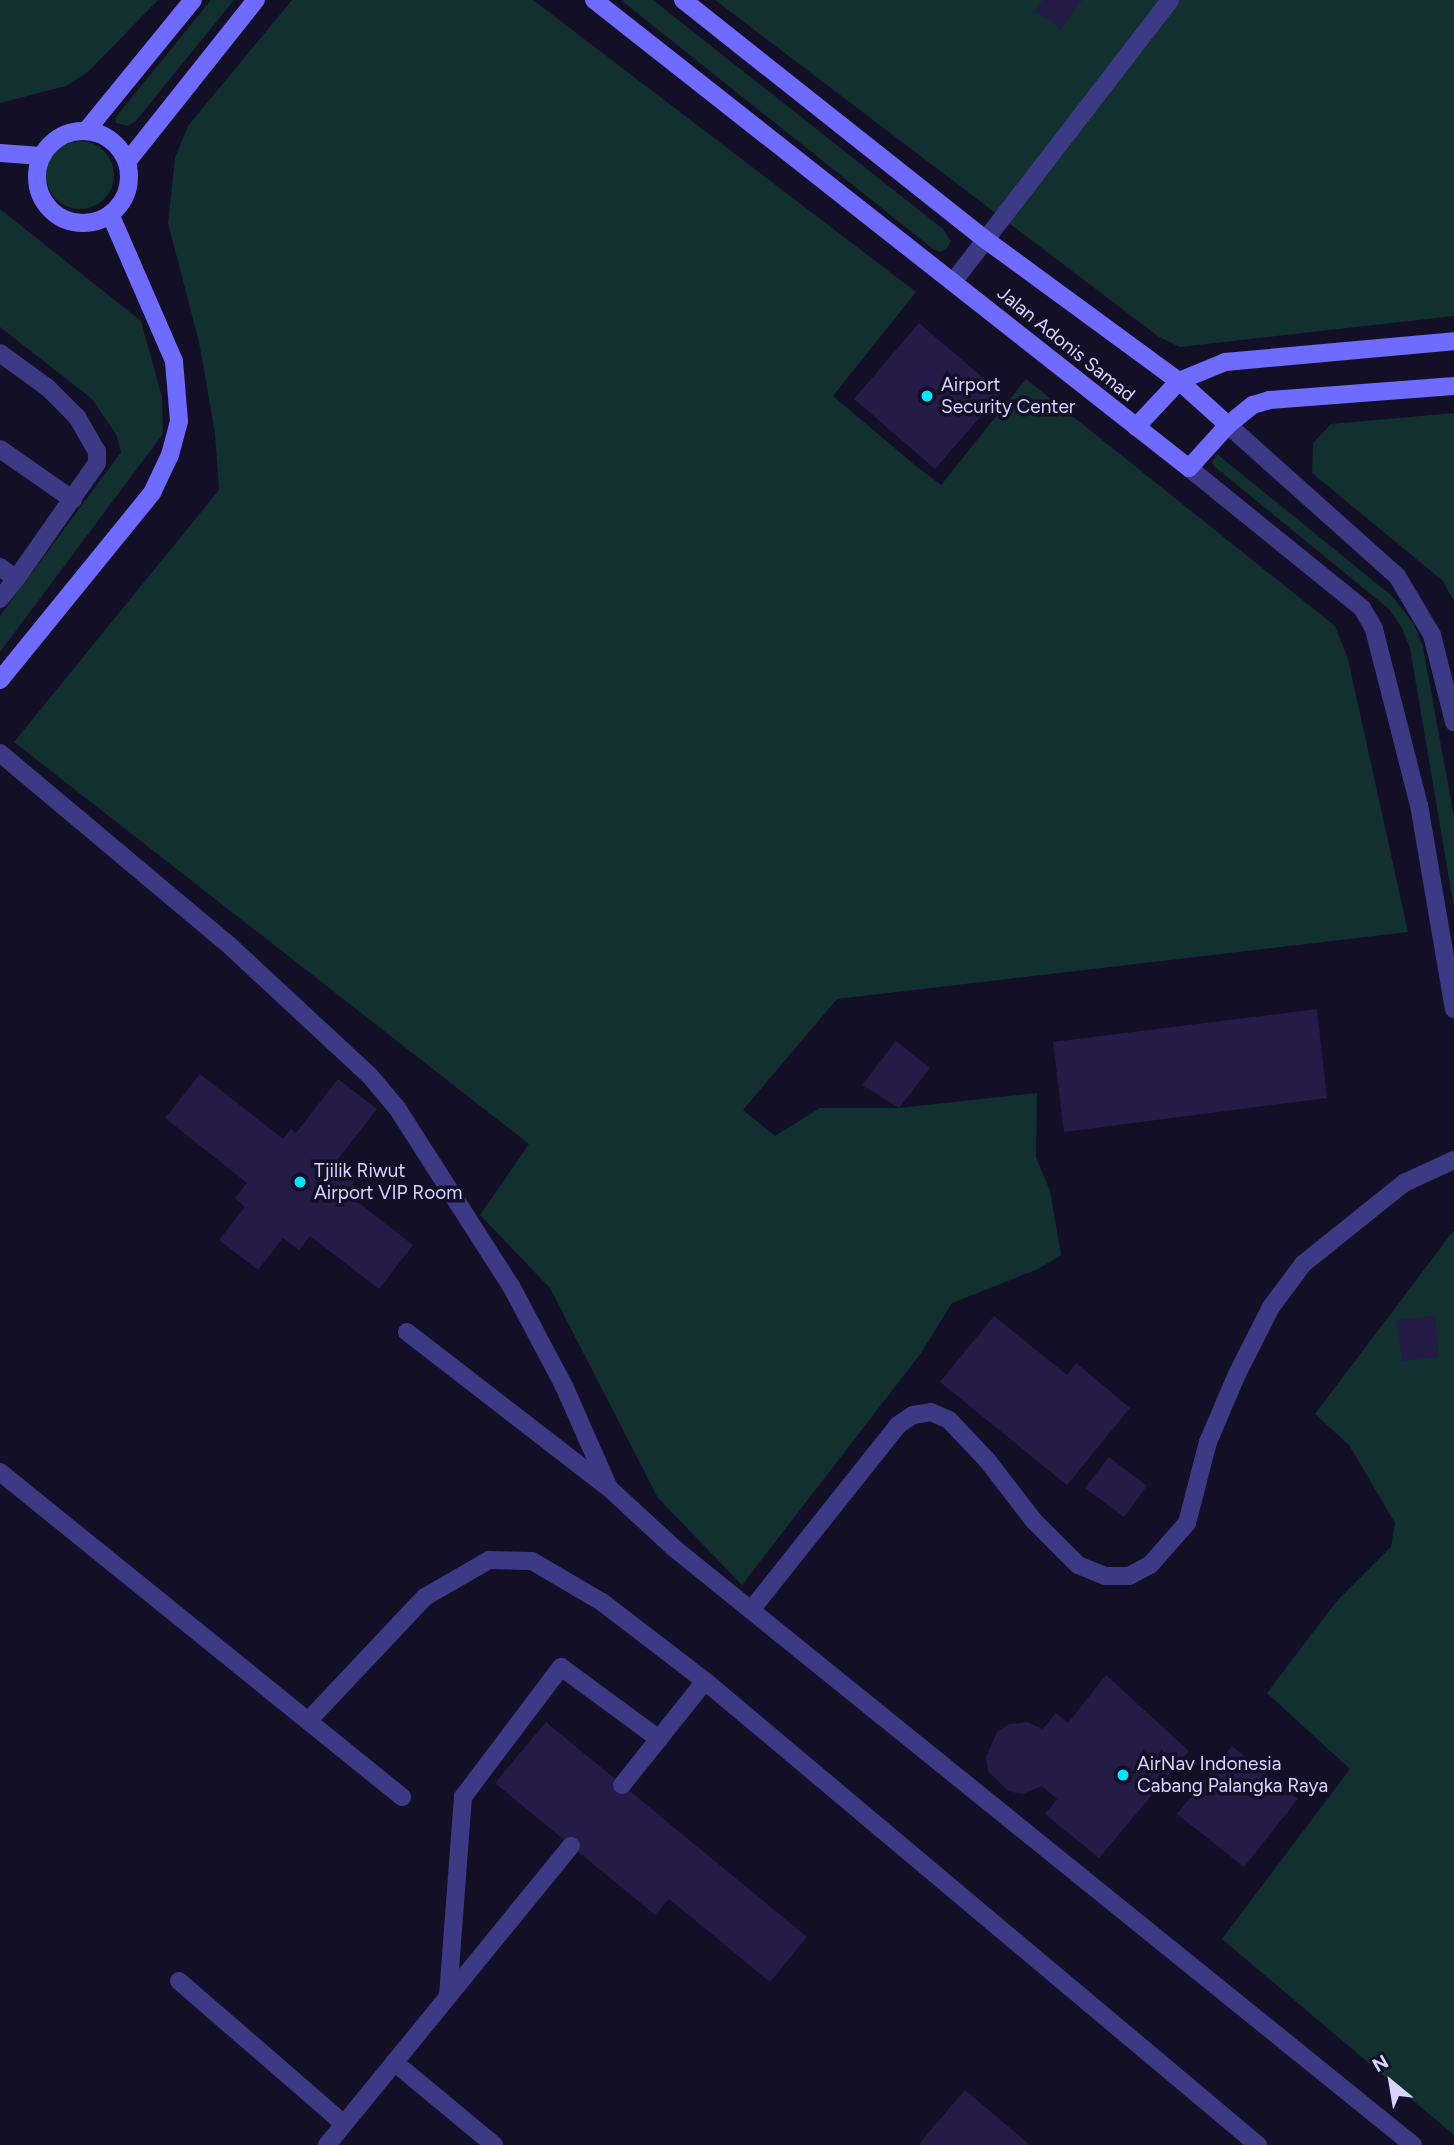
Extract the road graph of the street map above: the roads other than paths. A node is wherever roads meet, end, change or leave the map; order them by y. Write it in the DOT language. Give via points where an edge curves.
graph roads {
  1 [pos="193,0"];
  2 [pos="256,0"];
  3 [pos="594,0"];
  4 [pos="683,0"];
  5 [pos="1170,0"];
  6 [pos="86,131"];
  7 [pos="0,153"];
  8 [pos="41,156"];
  9 [pos="127,163"];
  10 [pos="110,214"];
  11 [pos="986,240"];
  12 [pos="954,282"];
  13 [pos="1454,341"];
  14 [pos="0,353"];
  15 [pos="1179,382"];
  16 [pos="1454,386"];
  17 [pos="1228,425"];
  18 [pos="1136,427"];
  19 [pos="0,449"];
  20 [pos="1189,468"];
  21 [pos="74,500"];
  22 [pos="0,567"];
  23 [pos="16,579"];
  24 [pos="0,598"];
  25 [pos="0,681"];
  26 [pos="1454,722"];
  27 [pos="0,753"];
  28 [pos="1454,1009"];
  29 [pos="1454,1160"];
  30 [pos="407,1332"];
  31 [pos="0,1472"];
  32 [pos="609,1488"];
  33 [pos="751,1610"];
  34 [pos="705,1681"];
  35 [pos="308,1721"];
  36 [pos="659,1739"];
  37 [pos="622,1785"];
  38 [pos="402,1797"];
  39 [pos="571,1846"];
  40 [pos="179,1981"];
  41 [pos="448,1996"];
  42 [pos="394,2062"];
  43 [pos="344,2124"];
  44 [pos="327,2145"];
  45 [pos="494,2145"];
  46 [pos="1258,2145"];
  47 [pos="1413,2145"];
  1 -- 6 [label="main road"];
  2 -- 9 [label="main road"];
  3 -- 12 [label="main road, Jalan Adonis Samad"];
  4 -- 11 [label="main road, Jalan Adonis Samad"];
  5 -- 11 [label="lane"];
  6 -- 8 [label="main road" via="68,133"];
  6 -- 9 [label="main road" via="104,135"];
  7 -- 8 [label="main road"];
  8 -- 10 [label="main road" via="38,182 47,206 77,222 94,222"];
  9 -- 10 [label="main road" via="130,182 123,200"];
  10 -- 25 [label="main road" via="174,361 179,421 152,494"];
  11 -- 12 [label="lane"];
  11 -- 15 [label="main road, Jalan Adonis Samad"];
  12 -- 18 [label="main road, Jalan Adonis Samad"];
  13 -- 15 [label="main road" via="1224,362"];
  14 -- 21 [label="lane" via="48,388 92,438 97,464"];
  15 -- 17 [label="main road"];
  15 -- 18 [label="main road, Jalan Adonis Samad"];
  16 -- 17 [label="main road" via="1269,400 1253,405"];
  17 -- 20 [label="main road"];
  17 -- 26 [label="lane" via="1397,576 1432,635"];
  18 -- 20 [label="main road"];
  19 -- 21 [label="lane"];
  20 -- 28 [label="lane" via="1362,608 1374,629 1419,806"];
  21 -- 23 [label="lane"];
  22 -- 23 [label="lane"];
  23 -- 24 [label="lane"];
  27 -- 32 [label="lane" via="229,945 388,1097 511,1286 564,1386"];
  29 -- 33 [label="lane" via="1404,1183 1333,1236 1295,1274 1271,1307 1237,1374 1208,1442 1188,1523 1150,1565 1129,1576 1105,1576 1078,1565 1034,1521 949,1420 931,1412 913,1415 898,1425"];
  30 -- 32 [label="lane"];
  31 -- 35 [label="lane"];
  32 -- 33 [label="lane"];
  33 -- 47 [label="lane"];
  34 -- 35 [label="lane" via="602,1602 533,1560 489,1560 425,1597"];
  34 -- 36 [label="lane"];
  34 -- 46 [label="lane"];
  35 -- 38 [label="lane"];
  36 -- 37 [label="lane"];
  36 -- 41 [label="lane" via="561,1667 463,1797"];
  39 -- 41 [label="lane"];
  40 -- 43 [label="lane"];
  41 -- 42 [label="lane"];
  42 -- 43 [label="lane"];
  42 -- 45 [label="lane"];
  43 -- 44 [label="lane"];
}
